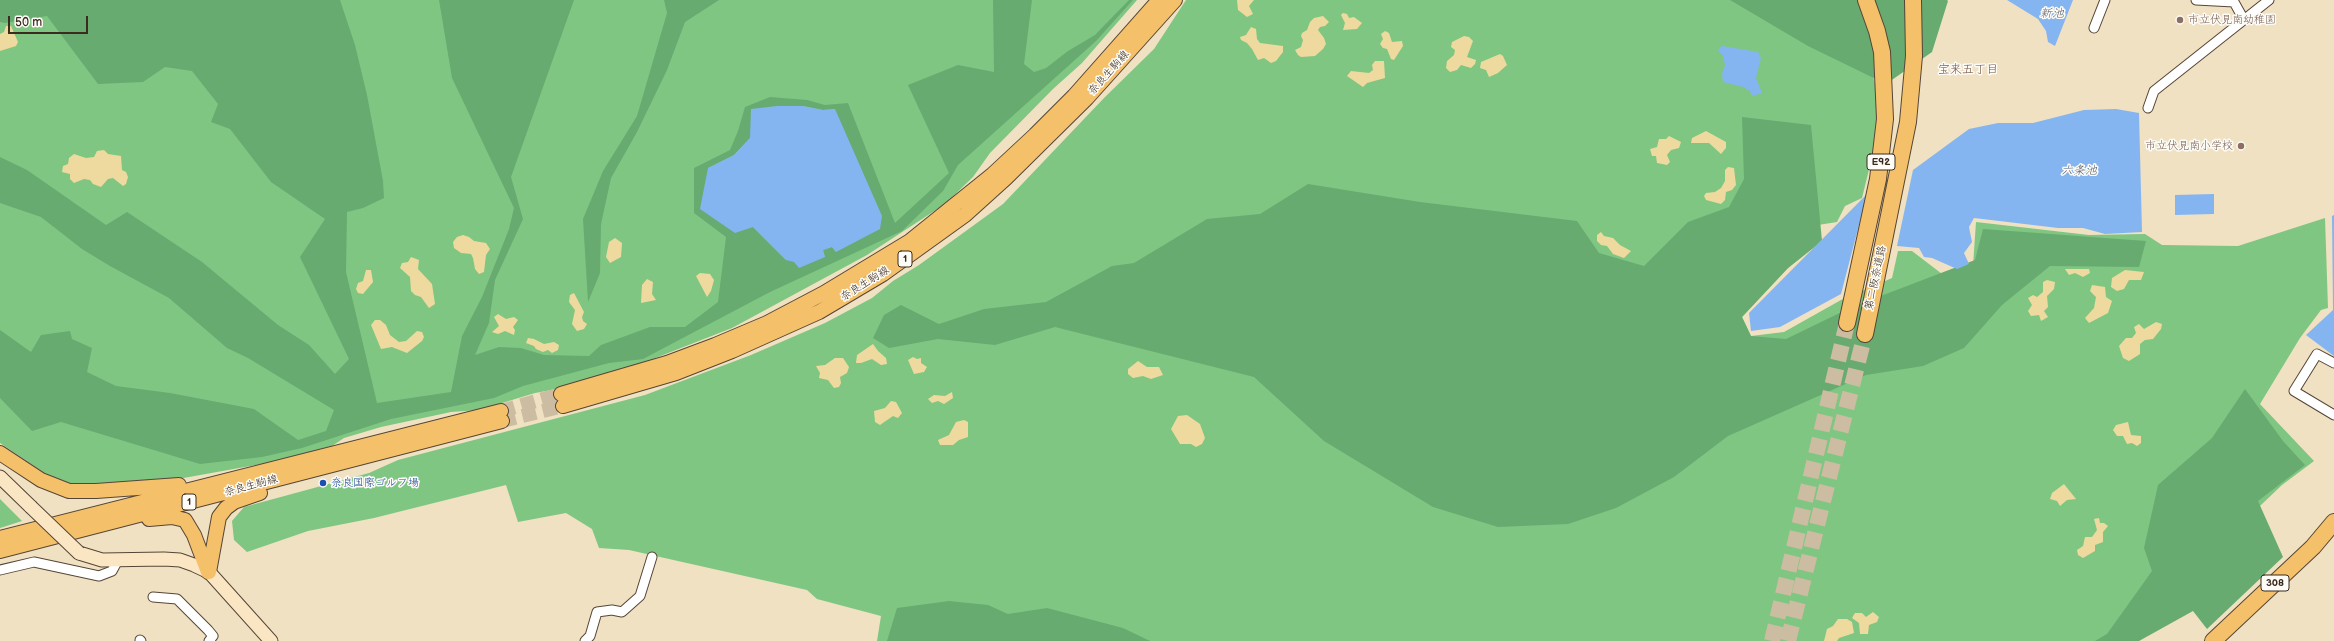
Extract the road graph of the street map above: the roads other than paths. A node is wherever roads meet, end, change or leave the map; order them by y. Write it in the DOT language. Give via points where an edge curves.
graph roads {
  1 [pos="1159,0"];
  2 [pos="1175,0"];
  3 [pos="1866,0"];
  4 [pos="1912,0"];
  5 [pos="2105,0"];
  6 [pos="2196,0"];
  7 [pos="2269,0"];
  8 [pos="2244,20"];
  9 [pos="2094,28"];
  10 [pos="2148,108"];
  11 [pos="1847,323"];
  12 [pos="1865,334"];
  13 [pos="2334,363"];
  14 [pos="2334,415"];
  15 [pos="0,453"];
  16 [pos="378,453"];
  17 [pos="0,477"];
  18 [pos="218,482"];
  19 [pos="115,521"];
  20 [pos="2334,522"];
  21 [pos="0,538"];
  22 [pos="0,551"];
  23 [pos="652,557"];
  24 [pos="118,560"];
  25 [pos="0,570"];
  26 [pos="209,572"];
  27 [pos="153,597"];
  28 [pos="209,641"];
  29 [pos="271,641"];
  30 [pos="585,641"];
  31 [pos="2213,641"];
  1 -- 2 [label="main road, 奈良生駒線 / 1" via="1074,96 1035,135 992,175 910,241 824,293 767,323 715,345 562,400 676,373 820,312 883,274 964,214 1006,178 1087,98"];
  3 -- 11 [label="highway, E92" via="1882,52 1885,119 1878,179"];
  4 -- 12 [label="highway, 第二阪奈道路 / E92" via="1914,56 1903,150"];
  5 -- 9 [label="street"];
  6 -- 8 [label="street" via="2234,2"];
  7 -- 8 [label="street"];
  8 -- 10 [label="street" via="2154,90"];
  13 -- 14 [label="street" via="2317,354 2294,391"];
  15 -- 18 [label="main road" via="41,480 69,491 96,492"];
  16 -- 18 [label="main road, 奈良生駒線 / 1" via="502,416"];
  16 -- 19 [label="main road, 奈良生駒線 / 1"];
  16 -- 26 [label="main road" via="234,502 226,508 220,518"];
  17 -- 24 [label="street, bridge" via="79,552 102,560"];
  18 -- 21 [label="main road, 奈良生駒線 / 1"];
  19 -- 22 [label="main road, 奈良生駒線 / 1"];
  19 -- 26 [label="main road" via="172,517 185,520 194,534"];
  20 -- 31 [label="highway, 308" via="2313,547"];
  23 -- 30 [label="street" via="640,596 622,612 597,612 590,636"];
  24 -- 25 [label="street" via="112,571 99,576 34,562"];
  24 -- 26 [label="street" via="180,560"];
  26 -- 29 [label="street"];
  27 -- 28 [label="street" via="177,599 213,636"];
}
